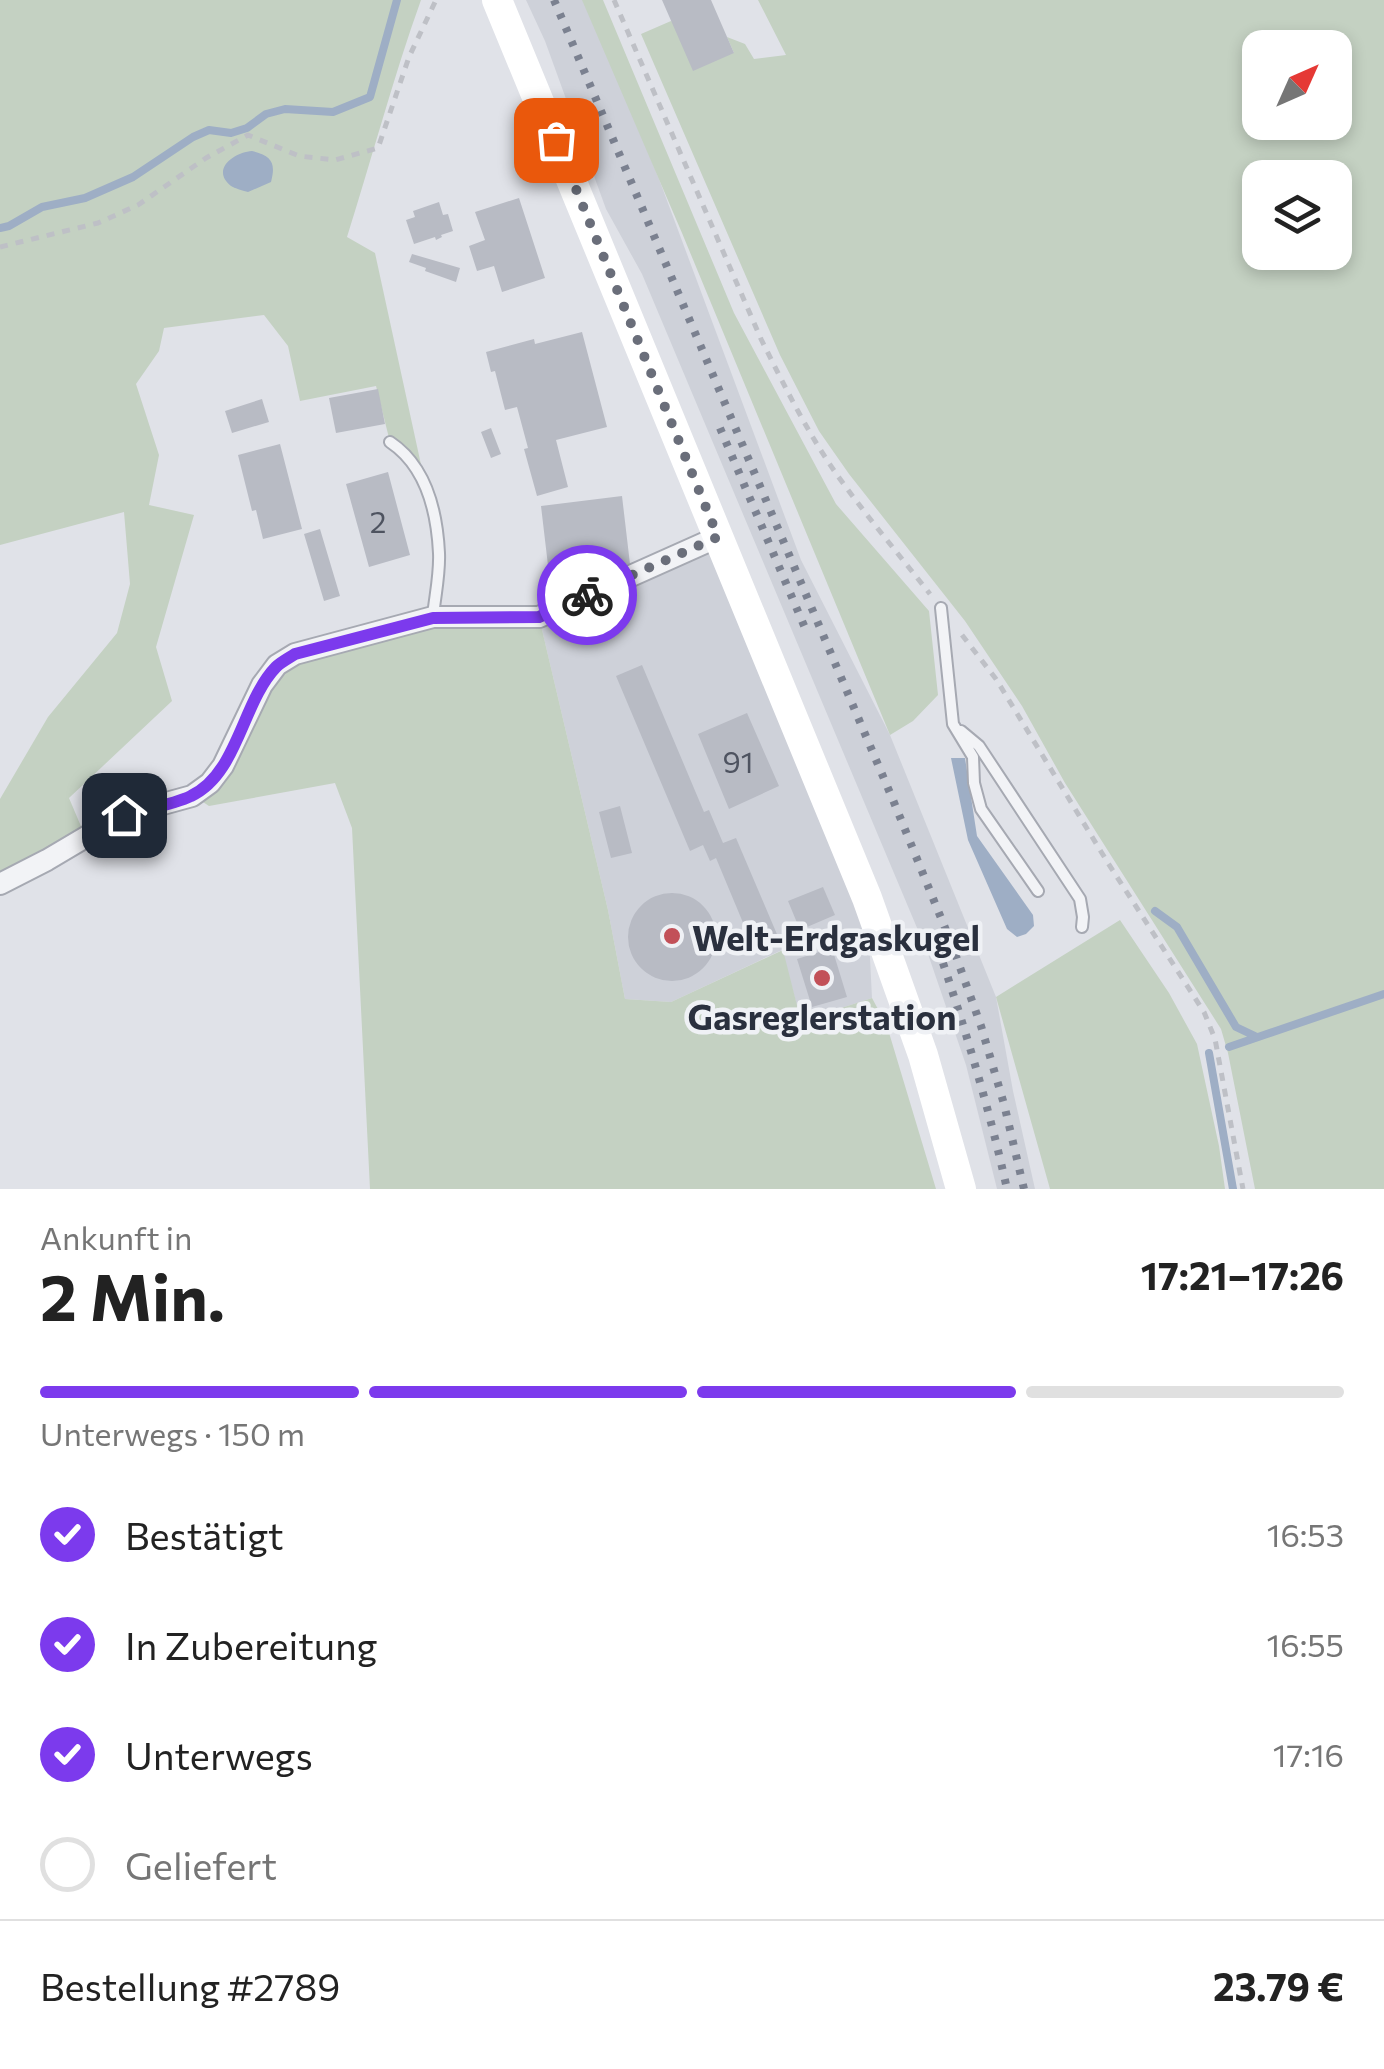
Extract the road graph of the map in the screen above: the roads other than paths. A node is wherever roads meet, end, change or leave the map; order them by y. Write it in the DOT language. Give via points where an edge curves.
graph roads {
  1 [pos="497,0"];
  2 [pos="390,442"];
  3 [pos="718,537"];
  4 [pos="941,608"];
  5 [pos="433,618"];
  6 [pos="953,724"];
  7 [pos="0,884"];
  8 [pos="1038,891"];
  9 [pos="1082,927"];
  10 [pos="961,1189"];
  1 -- 3 [label="main road"];
  2 -- 5 [label="lane" via="407,453 426,483 433,510 440,554"];
  3 -- 5 [label="street" via="539,617"];
  3 -- 10 [label="main road" via="898,982"];
  4 -- 6 [label="lane"];
  5 -- 7 [label="street" via="295,654 277,665 210,783 192,796 124,815"];
  6 -- 8 [label="lane" via="973,757 981,809"];
  6 -- 9 [label="lane" via="979,746 1080,899"];
}
